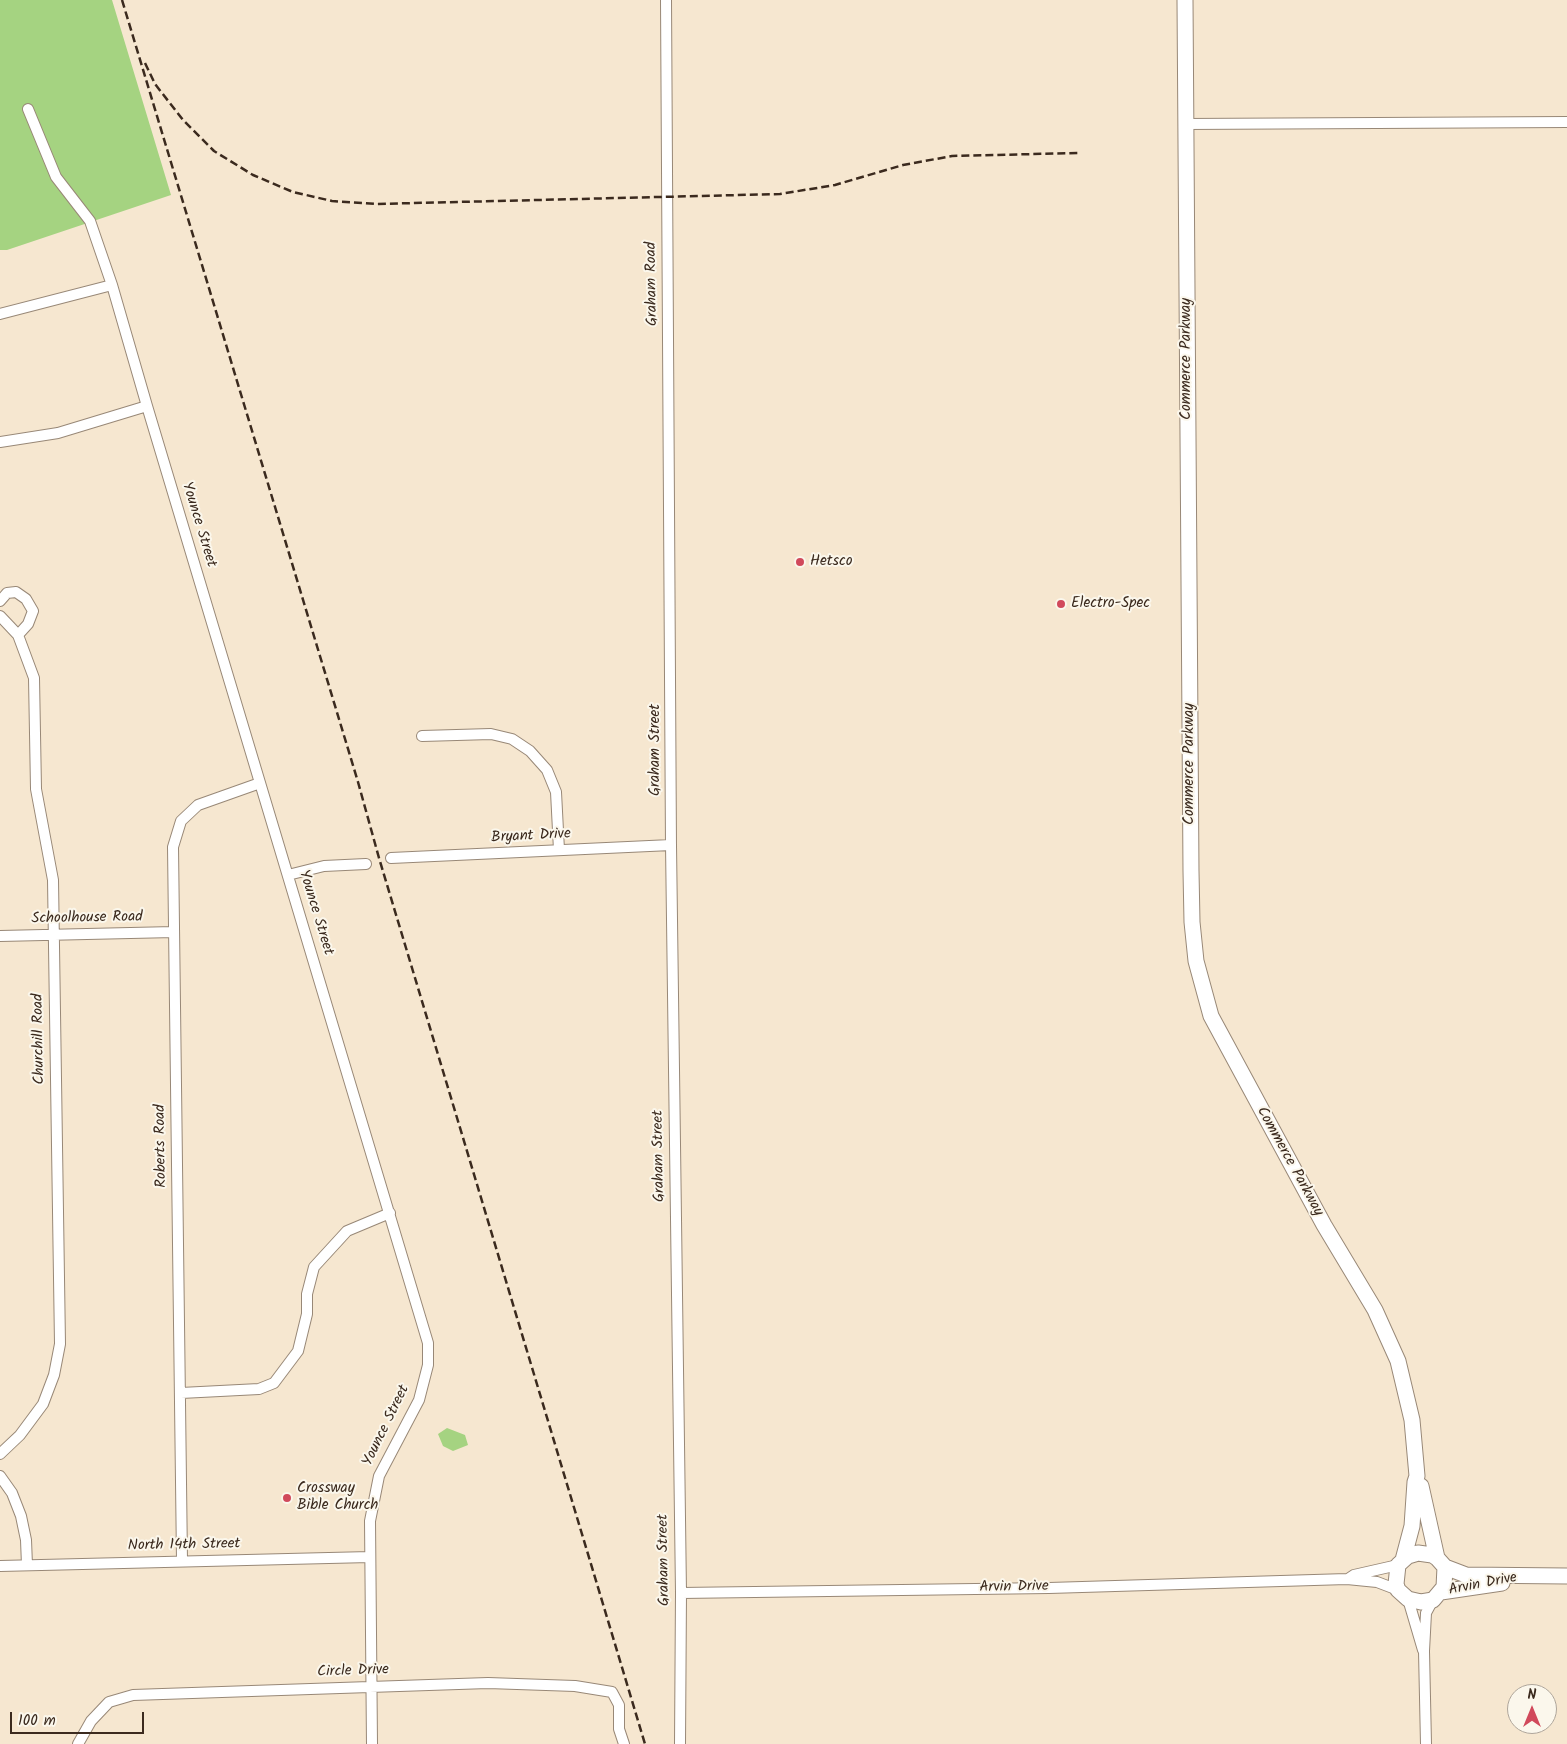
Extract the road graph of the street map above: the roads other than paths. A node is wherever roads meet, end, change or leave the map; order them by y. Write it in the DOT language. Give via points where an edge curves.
graph roads {
  1 [pos="666,0"];
  2 [pos="1185,0"];
  3 [pos="28,108"];
  4 [pos="1567,122"];
  5 [pos="1185,124"];
  6 [pos="112,285"];
  7 [pos="0,314"];
  8 [pos="147,406"];
  9 [pos="0,442"];
  10 [pos="670,567"];
  11 [pos="0,601"];
  12 [pos="0,616"];
  13 [pos="18,635"];
  14 [pos="422,736"];
  15 [pos="260,783"];
  16 [pos="671,845"];
  17 [pos="559,850"];
  18 [pos="391,858"];
  19 [pos="366,864"];
  20 [pos="288,876"];
  21 [pos="174,932"];
  22 [pos="53,935"];
  23 [pos="0,936"];
  24 [pos="390,1214"];
  25 [pos="180,1393"];
  26 [pos="0,1454"];
  27 [pos="0,1476"];
  28 [pos="1417,1476"];
  29 [pos="1431,1535"];
  30 [pos="370,1557"];
  31 [pos="182,1561"];
  32 [pos="1401,1562"];
  33 [pos="1441,1563"];
  34 [pos="27,1565"];
  35 [pos="0,1566"];
  36 [pos="1493,1575"];
  37 [pos="1567,1576"];
  38 [pos="1524,1577"];
  39 [pos="1347,1579"];
  40 [pos="681,1593"];
  41 [pos="1403,1595"];
  42 [pos="1437,1596"];
  43 [pos="1424,1651"];
  44 [pos="372,1686"];
  45 [pos="78,1744"];
  46 [pos="372,1744"];
  47 [pos="624,1744"];
  48 [pos="680,1744"];
  49 [pos="1426,1744"];
  1 -- 10 [label="street, Graham Road"];
  2 -- 5 [label="street, Commerce Parkway"];
  3 -- 6 [label="street, Younce Street" via="56,177 90,221"];
  4 -- 5 [label="street"];
  5 -- 28 [label="street, Commerce Parkway" via="1191,871 1196,961 1215,1024 1389,1339 1398,1361 1412,1420"];
  6 -- 7 [label="street"];
  6 -- 8 [label="street, Younce Street"];
  8 -- 9 [label="street" via="58,433"];
  8 -- 15 [label="street, Younce Street"];
  10 -- 16 [label="street, Graham Street"];
  11 -- 13 [label="street" via="7,594 16,592 26,599 33,612"];
  12 -- 13 [label="street, Churchill Road"];
  13 -- 22 [label="street, Churchill Road" via="34,678 36,789 51,865"];
  14 -- 17 [label="street" via="491,734 512,739 530,750 548,770 556,792"];
  15 -- 20 [label="street, Younce Street"];
  15 -- 21 [label="street, Roberts Road" via="208,800 181,821 173,847"];
  16 -- 17 [label="street, Bryant Drive"];
  16 -- 40 [label="street, Graham Street"];
  17 -- 18 [label="street, Bryant Drive"];
  19 -- 20 [label="street" via="324,866"];
  20 -- 24 [label="street, Younce Street"];
  21 -- 22 [label="street, Schoolhouse Road"];
  21 -- 25 [label="street, Roberts Road"];
  22 -- 23 [label="street, Schoolhouse Road"];
  22 -- 26 [label="street, Churchill Road" via="60,1344 54,1375 43,1404 20,1435"];
  24 -- 25 [label="street" via="347,1231 314,1267 298,1351 274,1383 259,1389"];
  24 -- 30 [label="street, Younce Street" via="428,1343 428,1365 419,1400 379,1476 370,1521"];
  25 -- 31 [label="street, Roberts Road"];
  27 -- 34 [label="street" via="12,1493 21,1516"];
  28 -- 29 [label="street, Commerce Parkway" via="1421,1482"];
  28 -- 32 [label="street, Commerce Parkway" via="1412,1526"];
  29 -- 33 [label="street, Commerce Parkway"];
  29 -- 36 [label="street" via="1451,1561"];
  30 -- 31 [label="street, North 14th Street"];
  30 -- 44 [label="street, Younce Street"];
  31 -- 34 [label="street, North 14th Street"];
  32 -- 33 [label="street, Arvin Drive" via="1418,1553"];
  32 -- 39 [label="street, Arvin Drive"];
  32 -- 41 [label="street" via="1395,1578"];
  33 -- 36 [label="street, Arvin Drive" via="1466,1574"];
  33 -- 42 [label="street, Arvin Drive" via="1445,1580"];
  34 -- 35 [label="street, North 14th Street"];
  36 -- 38 [label="street, Arvin Drive"];
  37 -- 38 [label="street, Arvin Drive"];
  38 -- 42 [label="street, Arvin Drive"];
  39 -- 40 [label="street, Arvin Drive" via="1050,1588"];
  39 -- 41 [label="street, Arvin Drive" via="1377,1582"];
  40 -- 48 [label="street, Graham Street"];
  41 -- 42 [label="street, Arvin Drive" via="1421,1602"];
  41 -- 43 [label="street"];
  42 -- 43 [label="street" via="1426,1614"];
  43 -- 49 [label="street"];
  44 -- 45 [label="street, Circle Drive" via="133,1695 109,1702 91,1722"];
  44 -- 46 [label="street, Younce Street"];
  44 -- 47 [label="street, Circle Drive" via="488,1683 596,1688 612,1692 619,1705 619,1729"];
}
